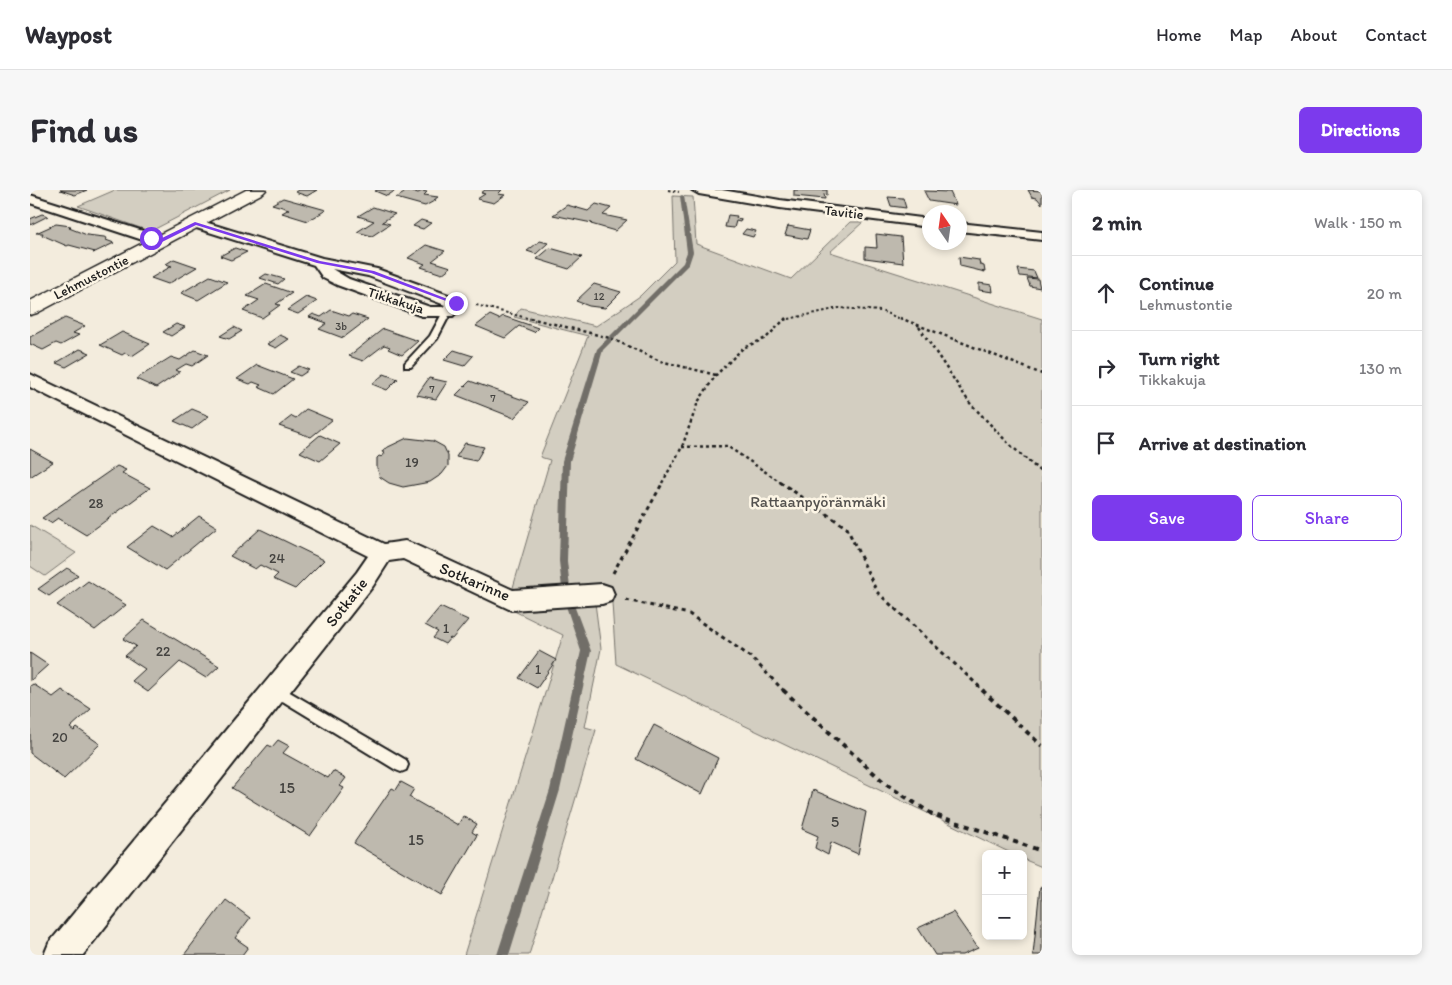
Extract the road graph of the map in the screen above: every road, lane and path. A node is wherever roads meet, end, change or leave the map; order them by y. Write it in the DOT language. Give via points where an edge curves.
graph roads {
  1 [pos="699,190"];
  2 [pos="252,191"];
  3 [pos="30,199"];
  4 [pos="922,222"];
  5 [pos="195,223"];
  6 [pos="967,228"];
  7 [pos="1042,236"];
  8 [pos="160,241"];
  9 [pos="451,307"];
  10 [pos="30,309"];
  11 [pos="918,326"];
  12 [pos="408,365"];
  13 [pos="1042,374"];
  14 [pos="716,375"];
  15 [pos="30,380"];
  16 [pos="682,447"];
  17 [pos="1042,473"];
  18 [pos="382,553"];
  19 [pos="602,594"];
  20 [pos="276,690"];
  21 [pos="1042,746"];
  22 [pos="401,765"];
  23 [pos="1042,851"];
  24 [pos="61,955"];
  1 -- 4 [label="street, Tavitie"];
  2 -- 5 [label="main road, Lehmustontie"];
  3 -- 8 [label="street"];
  5 -- 8 [label="main road, Lehmustontie"];
  5 -- 9 [label="street, Tikkakuja" via="319,262 328,275 343,282 428,312"];
  6 -- 7 [label="street"];
  8 -- 10 [label="main road, Lehmustontie"];
  9 -- 12 [label="lane" via="434,337"];
  9 -- 14 [label="path" via="484,306 610,338 660,360"];
  11 -- 13 [label="path"];
  11 -- 14 [label="path" via="881,311 839,308 786,318 766,338 743,348"];
  11 -- 17 [label="path" via="969,402"];
  14 -- 16 [label="path" via="698,402"];
  15 -- 18 [label="street"];
  16 -- 19 [label="path"];
  16 -- 21 [label="path" via="727,446 847,528 877,592"];
  18 -- 19 [label="street, Sotkarinne" via="405,550 511,600"];
  18 -- 20 [label="street, Sotkatie"];
  19 -- 23 [label="path" via="689,614 751,657 776,685 887,785 932,814"];
  20 -- 22 [label="lane"];
  20 -- 24 [label="street, Sotkatie"];
}
